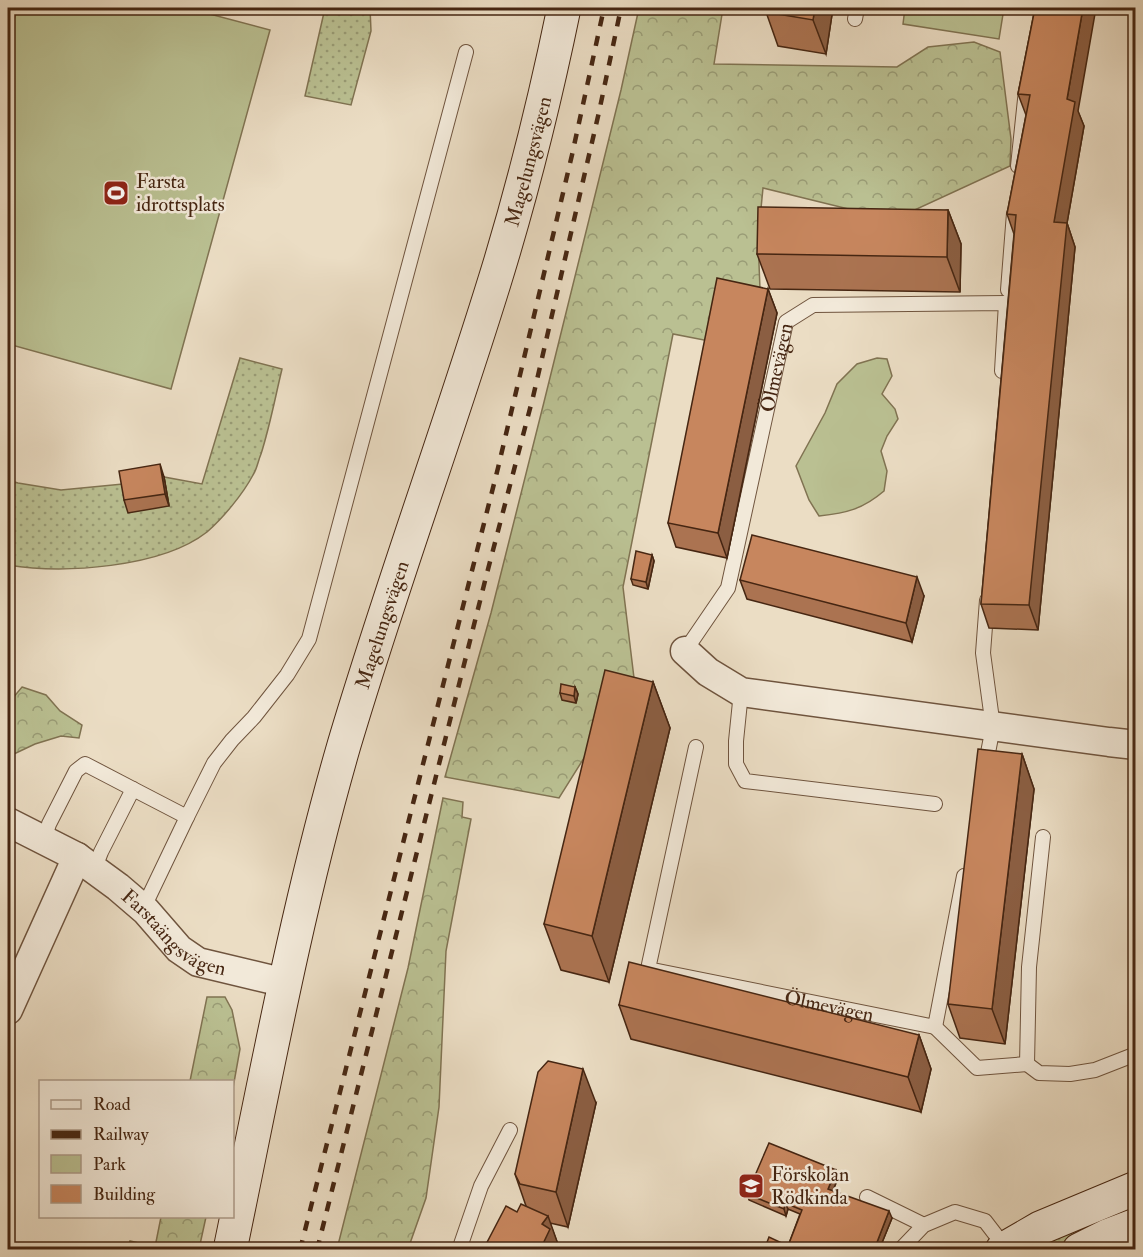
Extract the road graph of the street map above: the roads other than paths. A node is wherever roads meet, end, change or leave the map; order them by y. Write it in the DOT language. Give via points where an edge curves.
graph roads {
  1 [pos="564,8"];
  2 [pos="466,52"];
  3 [pos="1027,79"];
  4 [pos="1008,290"];
  5 [pos="1001,382"];
  6 [pos="987,592"];
  7 [pos="685,651"];
  8 [pos="741,692"];
  9 [pos="993,727"];
  10 [pos="1136,745"];
  11 [pos="696,747"];
  12 [pos="982,784"];
  13 [pos="133,789"];
  14 [pos="935,804"];
  15 [pos="187,818"];
  16 [pos="8,822"];
  17 [pos="1043,837"];
  18 [pos="44,840"];
  19 [pos="86,864"];
  20 [pos="966,866"];
  21 [pos="143,909"];
  22 [pos="286,983"];
  23 [pos="8,1010"];
  24 [pos="935,1027"];
  25 [pos="1136,1054"];
  26 [pos="1028,1064"];
  27 [pos="510,1130"];
  28 [pos="1136,1188"];
  29 [pos="867,1197"];
  30 [pos="1136,1225"];
  31 [pos="924,1226"];
  32 [pos="1004,1248"];
  33 [pos="230,1250"];
  34 [pos="459,1250"];
  35 [pos="900,1250"];
  36 [pos="1079,1250"];
  1 -- 22 [label="main road, Magelungsvägen" via="494,282 344,745"];
  2 -- 15 [label="lane" via="309,639 287,675 214,763"];
  3 -- 4 [label="lane"];
  5 -- 7 [label="lane, Ölmevägen" via="1006,303 813,305 786,322 728,588"];
  6 -- 9 [label="lane" via="983,653"];
  7 -- 8 [label="street, Ölmevägen" via="708,672"];
  8 -- 9 [label="street, Ölmevägen"];
  8 -- 14 [label="lane" via="736,764 745,781"];
  9 -- 10 [label="street, Ölmevägen"];
  9 -- 12 [label="lane"];
  11 -- 24 [label="lane, Ölmevägen" via="648,969"];
  13 -- 15 [label="lane"];
  13 -- 18 [label="lane" via="85,764 76,771"];
  13 -- 19 [label="lane" via="101,852"];
  15 -- 21 [label="lane"];
  16 -- 18 [label="street, Farstaängsvägen"];
  17 -- 26 [label="lane" via="1029,967"];
  18 -- 19 [label="street, Farstaängsvägen"];
  19 -- 21 [label="street, Farstaängsvägen"];
  19 -- 23 [label="street"];
  20 -- 24 [label="lane"];
  21 -- 22 [label="street, Farstaängsvägen" via="178,949 198,962"];
  22 -- 33 [label="main road, Magelungsvägen"];
  24 -- 26 [label="lane" via="977,1068"];
  25 -- 26 [label="lane" via="1095,1070 1070,1074 1039,1073"];
  27 -- 34 [label="lane" via="481,1186"];
  28 -- 32 [label="main road" via="1040,1228"];
  29 -- 31 [label="lane"];
  30 -- 36 [label="main road"];
  31 -- 32 [label="lane" via="955,1212 985,1221"];
  31 -- 35 [label="lane"];
}
